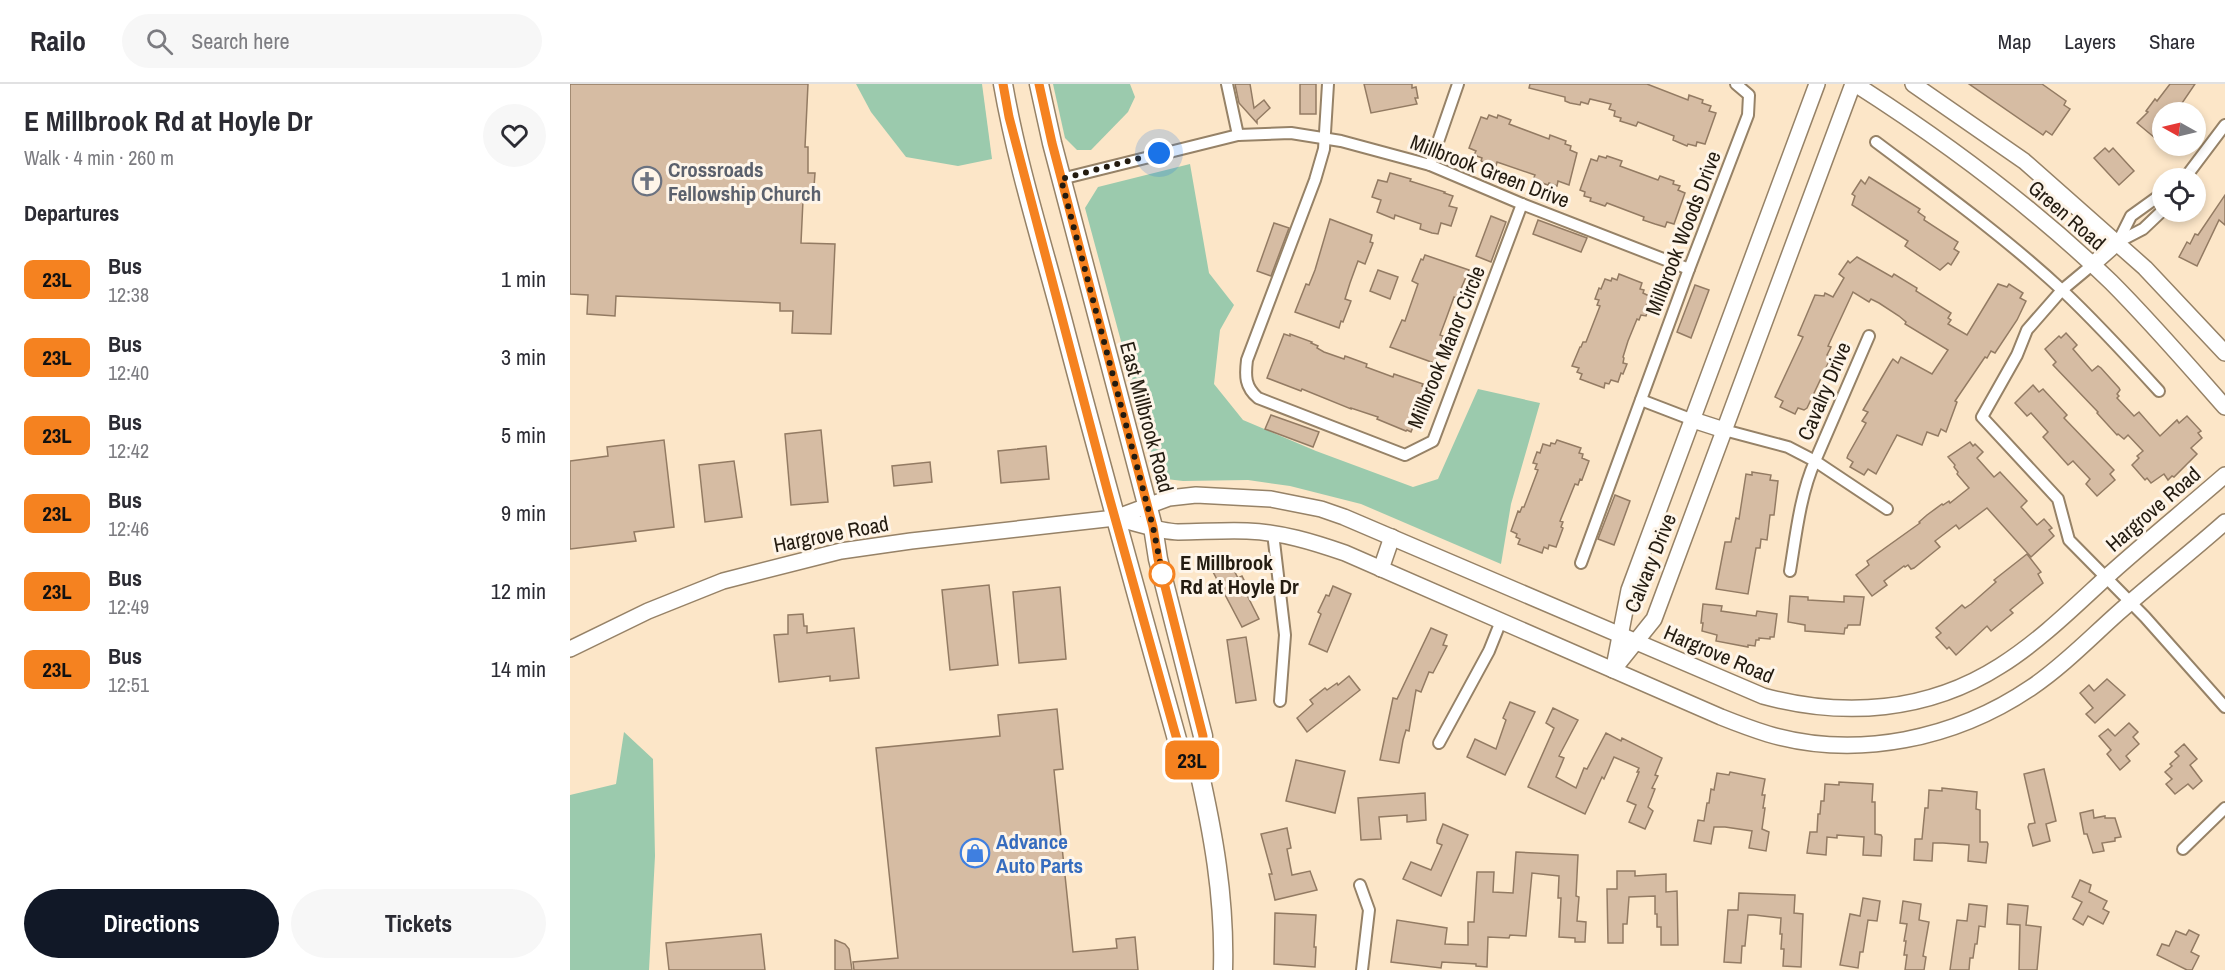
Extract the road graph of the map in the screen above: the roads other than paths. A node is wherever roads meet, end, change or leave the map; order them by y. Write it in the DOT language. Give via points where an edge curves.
graph roads {
  1 [pos="1003,84"];
  2 [pos="1039,84"];
  3 [pos="1227,84"];
  4 [pos="1328,84"];
  5 [pos="1451,84"];
  6 [pos="1458,84"];
  7 [pos="1736,84"];
  8 [pos="1817,84"];
  9 [pos="1854,84"];
  10 [pos="1913,84"];
  11 [pos="1453,99"];
  12 [pos="2225,125"];
  13 [pos="1238,135"];
  14 [pos="1325,138"];
  15 [pos="1876,142"];
  16 [pos="1430,165"];
  17 [pos="2193,168"];
  18 [pos="1061,179"];
  19 [pos="2152,201"];
  20 [pos="1522,204"];
  21 [pos="2152,220"];
  22 [pos="2118,242"];
  23 [pos="2092,265"];
  24 [pos="1689,268"];
  25 [pos="2062,291"];
  26 [pos="1869,336"];
  27 [pos="2225,353"];
  28 [pos="2159,391"];
  29 [pos="1641,399"];
  30 [pos="2225,407"];
  31 [pos="1693,420"];
  32 [pos="1732,432"];
  33 [pos="1815,461"];
  34 [pos="2225,475"];
  35 [pos="1148,506"];
  36 [pos="1887,509"];
  37 [pos="1115,518"];
  38 [pos="2225,522"];
  39 [pos="1153,527"];
  40 [pos="1273,533"];
  41 [pos="1392,537"];
  42 [pos="1581,563"];
  43 [pos="1381,569"];
  44 [pos="1790,571"];
  45 [pos="2107,577"];
  46 [pos="2131,602"];
  47 [pos="1501,621"];
  48 [pos="1620,635"];
  49 [pos="1636,642"];
  50 [pos="570,649"];
  51 [pos="1613,670"];
  52 [pos="1280,701"];
  53 [pos="2225,708"];
  54 [pos="1439,743"];
  55 [pos="1197,762"];
  56 [pos="2225,808"];
  57 [pos="2183,849"];
  58 [pos="1360,885"];
  59 [pos="1223,970"];
  60 [pos="1362,970"];
  1 -- 37 [label="main road"];
  2 -- 18 [label="main road, East Millbrook Road"];
  3 -- 13 [label="street"];
  4 -- 14 [label="street"];
  5 -- 11 [label="street"];
  6 -- 11 [label="street"];
  7 -- 24 [label="street, Millbrook Woods Drive" via="1749,95 1748,115"];
  8 -- 31 [label="street, Calvary Drive"];
  9 -- 23 [label="street, Green Road" via="1998,184"];
  9 -- 32 [label="street, Calvary Drive"];
  10 -- 22 [label="street, Green Road" via="2024,161"];
  11 -- 16 [label="street"];
  12 -- 17 [label="street"];
  13 -- 14 [label="street, Millbrook Green Drive" via="1291,133"];
  13 -- 18 [label="street, Millbrook Green Drive"];
  14 -- 16 [label="street, Millbrook Green Drive"];
  14 -- 20 [label="street, Millbrook Manor Circle" via="1315,180 1247,360 1245,377 1250,391 1258,398 1405,455 1433,441"];
  15 -- 25 [label="street"];
  16 -- 20 [label="street, Millbrook Green Drive"];
  18 -- 35 [label="main road, East Millbrook Road"];
  19 -- 22 [label="street" via="2131,216"];
  20 -- 24 [label="street, Millbrook Green Drive"];
  21 -- 22 [label="street"];
  22 -- 23 [label="street"];
  22 -- 27 [label="street, Green Road"];
  23 -- 25 [label="street"];
  23 -- 30 [label="street, Green Road" via="2146,318"];
  24 -- 29 [label="street, Millbrook Woods Drive"];
  25 -- 28 [label="street"];
  25 -- 45 [label="street" via="2027,330 1982,417 2058,499 2069,540"];
  26 -- 33 [label="street, Cavalry Drive"];
  29 -- 31 [label="street"];
  29 -- 42 [label="street, Millbrook Woods Drive"];
  31 -- 32 [label="street"];
  31 -- 48 [label="street, Calvary Drive" via="1629,590"];
  32 -- 33 [label="street" via="1788,447"];
  32 -- 49 [label="street, Calvary Drive" via="1654,619"];
  33 -- 36 [label="street"];
  33 -- 44 [label="street" via="1799,517"];
  34 -- 45 [label="street, Hargrove Road"];
  35 -- 37 [label="street, Hargrove Road"];
  35 -- 39 [label="main road, East Millbrook Road"];
  35 -- 41 [label="street, Hargrove Road" via="1169,498 1196,495 1271,499 1321,509"];
  37 -- 39 [label="street, Hargrove Road"];
  37 -- 50 [label="street, Hargrove Road" via="910,541 795,561 723,581 648,611"];
  37 -- 55 [label="main road" via="1178,743 1188,758"];
  38 -- 46 [label="street, Hargrove Road"];
  39 -- 40 [label="street, Hargrove Road" via="1176,532"];
  39 -- 55 [label="main road, East Millbrook Road" via="1203,736 1202,757"];
  40 -- 43 [label="street, Hargrove Road" via="1321,545"];
  40 -- 52 [label="street" via="1285,635"];
  41 -- 43 [label="street"];
  41 -- 48 [label="street, Hargrove Road"];
  43 -- 47 [label="street, Hargrove Road"];
  45 -- 46 [label="street"];
  45 -- 49 [label="street, Hargrove Road" via="2000,666 1957,689 1892,706 1862,710 1786,703"];
  46 -- 51 [label="street, Hargrove Road" via="2054,670 2012,700 1968,722 1901,740 1843,745 1768,734"];
  46 -- 53 [label="street"];
  47 -- 51 [label="street, Hargrove Road"];
  47 -- 54 [label="street"];
  48 -- 49 [label="street, Hargrove Road"];
  48 -- 51 [label="street, Calvary Drive"];
  49 -- 51 [label="street, Calvary Drive"];
  55 -- 59 [label="main road, East Millbrook Road" via="1220,877"];
  56 -- 57 [label="street"];
  58 -- 60 [label="street" via="1369,910"];
}
